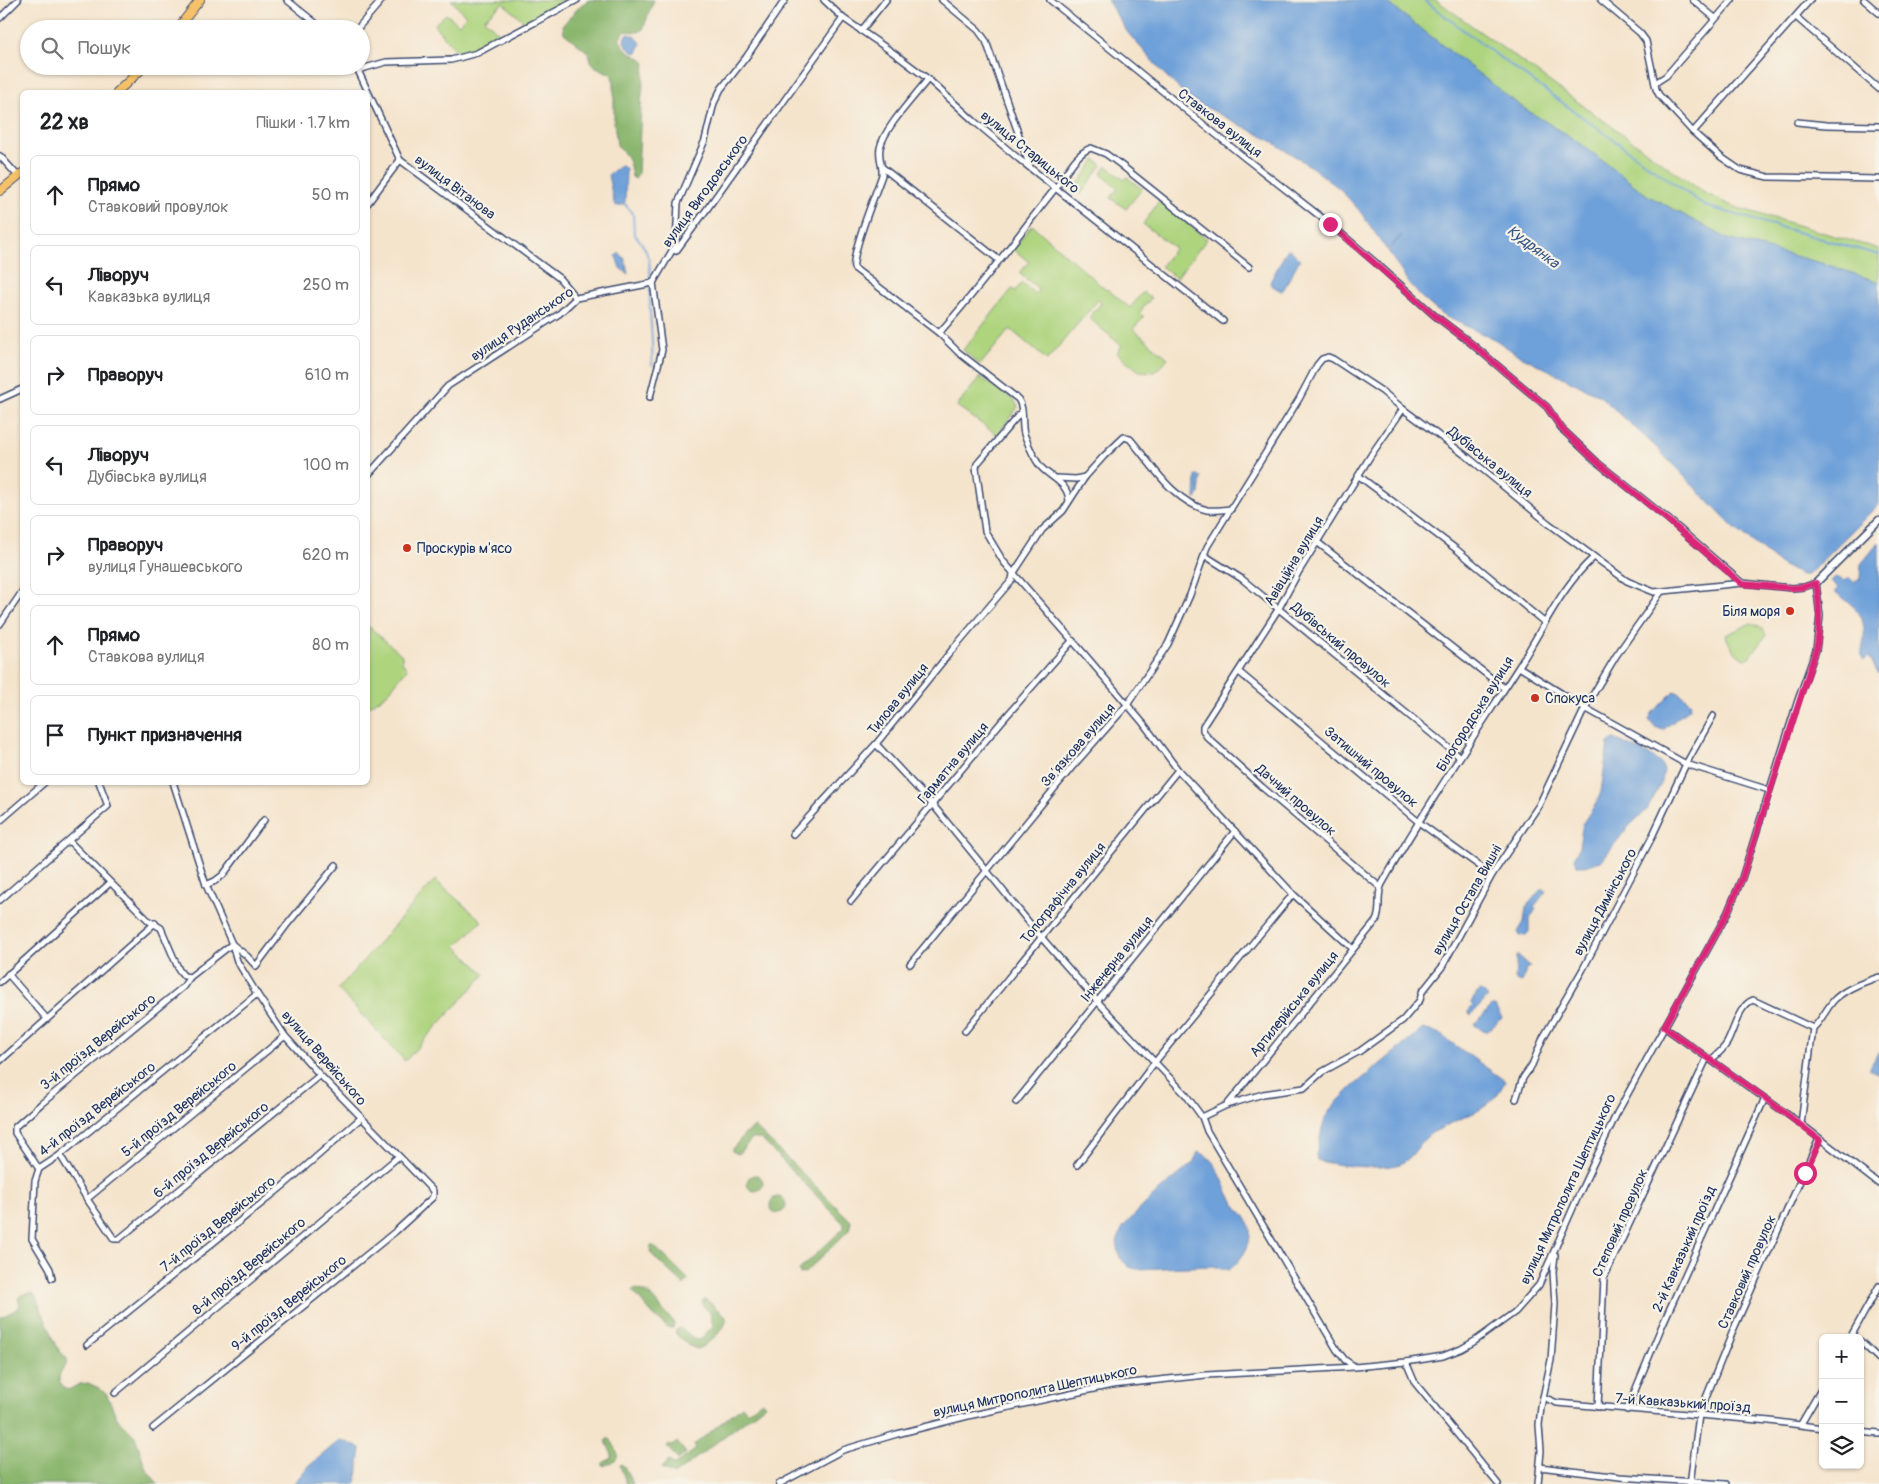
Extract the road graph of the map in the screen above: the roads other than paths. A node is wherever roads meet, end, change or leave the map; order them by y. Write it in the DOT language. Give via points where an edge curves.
graph roads {
  1 [pos="18,0"];
  2 [pos="200,0"];
  3 [pos="286,0"];
  4 [pos="382,0"];
  5 [pos="576,0"];
  6 [pos="785,0"];
  7 [pos="824,0"];
  8 [pos="886,0"];
  9 [pos="942,0"];
  10 [pos="1050,0"];
  11 [pos="1601,0"];
  12 [pos="1693,0"];
  13 [pos="1732,0"];
  14 [pos="1810,0"];
  15 [pos="1864,0"];
  16 [pos="1878,11"];
  17 [pos="1796,17"];
  18 [pos="0,18"];
  19 [pos="843,18"];
  20 [pos="1715,18"];
  21 [pos="184,20"];
  22 [pos="312,20"];
  23 [pos="365,20"];
  24 [pos="861,31"];
  25 [pos="370,65"];
  26 [pos="135,75"];
  27 [pos="360,75"];
  28 [pos="928,79"];
  29 [pos="1655,83"];
  30 [pos="1879,88"];
  31 [pos="119,90"];
  32 [pos="367,90"];
  33 [pos="370,96"];
  34 [pos="1797,122"];
  35 [pos="1879,126"];
  36 [pos="1693,132"];
  37 [pos="1025,153"];
  38 [pos="0,156"];
  39 [pos="1019,159"];
  40 [pos="400,160"];
  41 [pos="1030,167"];
  42 [pos="883,168"];
  43 [pos="20,173"];
  44 [pos="20,175"];
  45 [pos="1879,179"];
  46 [pos="1056,188"];
  47 [pos="0,191"];
  48 [pos="370,200"];
  49 [pos="677,236"];
  50 [pos="684,239"];
  51 [pos="999,260"];
  52 [pos="1249,267"];
  53 [pos="653,283"];
  54 [pos="576,298"];
  55 [pos="1223,321"];
  56 [pos="939,333"];
  57 [pos="20,390"];
  58 [pos="650,397"];
  59 [pos="0,399"];
  60 [pos="1403,409"];
  61 [pos="1021,412"];
  62 [pos="370,473"];
  63 [pos="1359,476"];
  64 [pos="1085,477"];
  65 [pos="1056,478"];
  66 [pos="1069,501"];
  67 [pos="1231,509"];
  68 [pos="1226,518"];
  69 [pos="1879,520"];
  70 [pos="1317,542"];
  71 [pos="1204,555"];
  72 [pos="1593,558"];
  73 [pos="1013,574"];
  74 [pos="1816,583"];
  75 [pos="1742,584"];
  76 [pos="1661,592"];
  77 [pos="20,595"];
  78 [pos="1279,608"];
  79 [pos="1544,622"];
  80 [pos="0,624"];
  81 [pos="1072,641"];
  82 [pos="1518,667"];
  83 [pos="1239,672"];
  84 [pos="1504,688"];
  85 [pos="1127,705"];
  86 [pos="1585,708"];
  87 [pos="1713,716"];
  88 [pos="1203,726"];
  89 [pos="876,744"];
  90 [pos="1460,757"];
  91 [pos="1686,764"];
  92 [pos="1178,770"];
  93 [pos="42,785"];
  94 [pos="100,785"];
  95 [pos="174,785"];
  96 [pos="1769,790"];
  97 [pos="933,805"];
  98 [pos="264,820"];
  99 [pos="0,821"];
  100 [pos="1420,823"];
  101 [pos="1235,831"];
  102 [pos="793,834"];
  103 [pos="69,841"];
  104 [pos="336,865"];
  105 [pos="986,871"];
  106 [pos="1492,875"];
  107 [pos="110,883"];
  108 [pos="206,885"];
  109 [pos="1380,887"];
  110 [pos="1293,894"];
  111 [pos="0,900"];
  112 [pos="851,901"];
  113 [pos="155,923"];
  114 [pos="1041,937"];
  115 [pos="232,944"];
  116 [pos="1353,949"];
  117 [pos="910,964"];
  118 [pos="8,974"];
  119 [pos="190,977"];
  120 [pos="1879,977"];
  121 [pos="0,982"];
  122 [pos="257,994"];
  123 [pos="1097,1001"];
  124 [pos="47,1020"];
  125 [pos="1664,1027"];
  126 [pos="1813,1028"];
  127 [pos="966,1031"];
  128 [pos="285,1036"];
  129 [pos="1709,1059"];
  130 [pos="0,1061"];
  131 [pos="1156,1062"];
  132 [pos="320,1075"];
  133 [pos="1765,1098"];
  134 [pos="1516,1099"];
  135 [pos="1016,1102"];
  136 [pos="1227,1105"];
  137 [pos="1202,1116"];
  138 [pos="361,1118"];
  139 [pos="1800,1124"];
  140 [pos="1820,1140"];
  141 [pos="60,1155"];
  142 [pos="398,1156"];
  143 [pos="1077,1165"];
  144 [pos="39,1169"];
  145 [pos="1879,1184"];
  146 [pos="432,1191"];
  147 [pos="86,1199"];
  148 [pos="1556,1247"];
  149 [pos="52,1278"];
  150 [pos="1879,1286"];
  151 [pos="1852,1334"];
  152 [pos="87,1345"];
  153 [pos="1864,1345"];
  154 [pos="1879,1360"];
  155 [pos="1406,1362"];
  156 [pos="1354,1367"];
  157 [pos="114,1393"];
  158 [pos="1819,1393"];
  159 [pos="1543,1397"];
  160 [pos="1598,1407"];
  161 [pos="1626,1410"];
  162 [pos="1699,1416"];
  163 [pos="1801,1424"];
  164 [pos="1819,1427"];
  165 [pos="153,1428"];
  166 [pos="1864,1432"];
  167 [pos="1879,1434"];
  168 [pos="1540,1467"];
  169 [pos="1620,1477"];
  170 [pos="1691,1482"];
  171 [pos="779,1484"];
  172 [pos="1498,1484"];
  173 [pos="1538,1484"];
  174 [pos="1620,1484"];
  175 [pos="1726,1484"];
  1 -- 18 [label="street"];
  2 -- 21 [label="main road"];
  3 -- 22 [label="street"];
  4 -- 23 [label="street"];
  5 -- 25 [label="street" via="477,54 451,60"];
  6 -- 49 [label="street" via="714,103 705,140 678,203"];
  7 -- 19 [label="street, вулиця Старицького"];
  8 -- 24 [label="street"];
  9 -- 37 [label="street" via="978,30 986,41"];
  10 -- 75 [label="street, Ставкова вулиця" via="1330,224 1426,309 1547,407 1562,429 1598,463"];
  11 -- 29 [label="street" via="1646,41"];
  12 -- 20 [label="street"];
  13 -- 20 [label="street"];
  14 -- 17 [label="street"];
  15 -- 16 [label="street"];
  17 -- 30 [label="street"];
  17 -- 36 [label="street"];
  19 -- 24 [label="street, вулиця Старицького"];
  19 -- 50 [label="street, вулиця Вигодовського"];
  20 -- 29 [label="street" via="1666,76"];
  24 -- 28 [label="street, вулиця Старицького"];
  26 -- 31 [label="main road"];
  27 -- 32 [label="street, вулиця Вітанова"];
  28 -- 39 [label="street, вулиця Старицького"];
  28 -- 42 [label="street" via="882,141 880,157"];
  29 -- 36 [label="street" via="1659,95"];
  33 -- 40 [label="street, вулиця Вітанова"];
  34 -- 35 [label="street"];
  36 -- 45 [label="street" via="1729,163 1753,174"];
  37 -- 39 [label="street"];
  37 -- 41 [label="street"];
  38 -- 43 [label="street"];
  39 -- 41 [label="street, вулиця Старицького"];
  40 -- 48 [label="street"];
  40 -- 54 [label="street, вулиця Вітанова" via="559,278"];
  41 -- 46 [label="street, вулиця Старицького"];
  42 -- 51 [label="street"];
  42 -- 56 [label="street" via="853,262 854,268"];
  44 -- 47 [label="main road"];
  46 -- 51 [label="street"];
  46 -- 52 [label="street" via="1080,155 1091,148 1106,154"];
  46 -- 55 [label="street, вулиця Старицького"];
  49 -- 50 [label="street"];
  49 -- 53 [label="street" via="671,255"];
  50 -- 53 [label="street, вулиця Вигодовського"];
  51 -- 56 [label="street"];
  53 -- 54 [label="street, вулиця Руданського"];
  53 -- 58 [label="street" via="662,350"];
  54 -- 62 [label="street, вулиця Руданського" via="559,314 448,386"];
  56 -- 61 [label="street" via="1018,399 1022,405"];
  57 -- 59 [label="street"];
  60 -- 63 [label="street, Авіаційна вулиця"];
  60 -- 67 [label="street, Дубівська вулиця" via="1384,392 1333,359 1322,359"];
  60 -- 72 [label="street, Дубівська вулиця"];
  61 -- 65 [label="street" via="1024,434 1038,463"];
  61 -- 73 [label="street" via="976,468 985,531"];
  63 -- 70 [label="street, Авіаційна вулиця"];
  63 -- 79 [label="street" via="1456,549"];
  64 -- 65 [label="street"];
  64 -- 66 [label="street, Тилова вулиця"];
  64 -- 67 [label="street, Тилова вулиця" via="1124,437 1130,439 1175,492 1208,510"];
  65 -- 66 [label="street" via="1066,489"];
  66 -- 73 [label="street, Тилова вулиця" via="1042,530"];
  67 -- 68 [label="street, Дубівська вулиця"];
  68 -- 71 [label="street, Звʼязкова вулиця"];
  69 -- 74 [label="street"];
  70 -- 78 [label="street, Авіаційна вулиця"];
  70 -- 84 [label="street"];
  71 -- 78 [label="street, Дубівський провулок"];
  71 -- 85 [label="street, Звʼязкова вулиця" via="1168,644"];
  72 -- 76 [label="street, Дубівська вулиця" via="1626,581"];
  72 -- 79 [label="street, Білогородська вулиця" via="1580,570"];
  73 -- 81 [label="street"];
  73 -- 89 [label="street, Тилова вулиця" via="1012,580"];
  74 -- 75 [label="street, Дубівська вулиця" via="1792,588"];
  74 -- 96 [label="street, вулиця Митрополита Шептицького" via="1820,611 1818,643"];
  75 -- 76 [label="street, Дубівська вулиця"];
  76 -- 86 [label="street, вулиця Остапа Вишні" via="1616,656"];
  77 -- 80 [label="street"];
  78 -- 83 [label="street, Авіаційна вулиця"];
  78 -- 90 [label="street, Дубівський провулок"];
  79 -- 82 [label="street, Білогородська вулиця"];
  81 -- 85 [label="street"];
  81 -- 97 [label="street, Гарматна вулиця"];
  82 -- 84 [label="street, Білогородська вулиця"];
  82 -- 86 [label="street"];
  83 -- 88 [label="street, Авіаційна вулиця"];
  83 -- 100 [label="street, Затишний провулок"];
  84 -- 90 [label="street, Білогородська вулиця"];
  85 -- 92 [label="street"];
  85 -- 105 [label="street, Звʼязкова вулиця"];
  86 -- 91 [label="street"];
  86 -- 106 [label="street, вулиця Остапа Вишні" via="1539,805"];
  87 -- 91 [label="street, вулиця Димінського"];
  88 -- 109 [label="street, Дачний провулок" via="1206,737"];
  89 -- 97 [label="street"];
  89 -- 102 [label="street, Тилова вулиця"];
  90 -- 100 [label="street, Білогородська вулиця"];
  91 -- 96 [label="street"];
  91 -- 134 [label="street, вулиця Димінського" via="1583,969 1543,1038"];
  92 -- 101 [label="street"];
  92 -- 114 [label="street, Топографічна вулиця"];
  93 -- 99 [label="street"];
  94 -- 103 [label="street" via="108,806"];
  95 -- 108 [label="street, вулиця Верейського"];
  96 -- 125 [label="street, вулиця Митрополита Шептицького" via="1742,878 1727,914"];
  97 -- 105 [label="street"];
  97 -- 112 [label="street, Гарматна вулиця"];
  98 -- 108 [label="street" via="223,875"];
  100 -- 106 [label="street, Затишний провулок"];
  100 -- 109 [label="street, Білогородська вулиця"];
  101 -- 110 [label="street"];
  101 -- 123 [label="street, Інженерна вулиця"];
  103 -- 107 [label="street"];
  103 -- 111 [label="street"];
  104 -- 115 [label="street" via="256,966"];
  105 -- 114 [label="street"];
  105 -- 117 [label="street, Звʼязкова вулиця"];
  106 -- 136 [label="street, вулиця Остапа Вишні" via="1442,967 1403,1020 1360,1051 1322,1072 1304,1088 1263,1094"];
  107 -- 113 [label="street"];
  107 -- 118 [label="street"];
  108 -- 115 [label="street, вулиця Верейського"];
  109 -- 116 [label="street, Артилерійська вулиця" via="1379,916"];
  110 -- 116 [label="street"];
  110 -- 131 [label="street"];
  113 -- 119 [label="street" via="161,928 179,970"];
  113 -- 124 [label="street"];
  114 -- 123 [label="street"];
  114 -- 127 [label="street, Топографічна вулиця"];
  115 -- 119 [label="street, 3-й проїзд Верейського"];
  115 -- 122 [label="street, вулиця Верейського" via="237,961"];
  116 -- 136 [label="street, Артилерійська вулиця"];
  118 -- 121 [label="street"];
  118 -- 124 [label="street"];
  119 -- 144 [label="street, 3-й проїзд Верейського" via="183,987 15,1127 15,1133"];
  120 -- 126 [label="street" via="1834,1000"];
  122 -- 128 [label="street, вулиця Верейського"];
  122 -- 141 [label="street, 4-й проїзд Верейського"];
  123 -- 131 [label="street"];
  123 -- 135 [label="street, Інженерна вулиця"];
  124 -- 130 [label="street"];
  125 -- 129 [label="street"];
  125 -- 148 [label="street, вулиця Митрополита Шептицького" via="1616,1115"];
  126 -- 129 [label="street, Степовий провулок" via="1749,1001 1726,1044"];
  126 -- 139 [label="street"];
  128 -- 132 [label="street, вулиця Верейського"];
  128 -- 147 [label="street, 5-й проїзд Верейського"];
  129 -- 133 [label="street"];
  129 -- 160 [label="street, Степовий провулок" via="1604,1278"];
  131 -- 137 [label="street"];
  131 -- 143 [label="street"];
  132 -- 138 [label="street, вулиця Верейського"];
  132 -- 147 [label="street, 6-й проїзд Верейського" via="119,1239 114,1239"];
  133 -- 139 [label="street"];
  133 -- 161 [label="street, 2-й Кавказький проїзд"];
  136 -- 137 [label="street, вулиця Остапа Вишні"];
  137 -- 156 [label="street" via="1207,1131 1329,1336 1341,1355"];
  138 -- 142 [label="street, вулиця Верейського"];
  138 -- 152 [label="street, 7-й проїзд Верейського"];
  139 -- 140 [label="street"];
  140 -- 145 [label="street"];
  140 -- 162 [label="street, Ставковий провулок" via="1735,1326"];
  141 -- 144 [label="street, 4-й проїзд Верейського"];
  141 -- 147 [label="street"];
  142 -- 146 [label="street, вулиця Верейського"];
  142 -- 157 [label="street, 8-й проїзд Верейського"];
  144 -- 149 [label="street, 4-й проїзд Верейського" via="35,1181 32,1239"];
  146 -- 165 [label="street, 9-й проїзд Верейського" via="433,1197 396,1231"];
  148 -- 155 [label="street, вулиця Митрополита Шептицького" via="1539,1285 1515,1312 1461,1349 1443,1356"];
  148 -- 159 [label="street" via="1551,1360"];
  150 -- 151 [label="street"];
  153 -- 154 [label="street"];
  155 -- 156 [label="street, вулиця Митрополита Шептицького"];
  155 -- 172 [label="street" via="1415,1383"];
  156 -- 171 [label="street, вулиця Митрополита Шептицького" via="1160,1379 1083,1391 968,1416 843,1450"];
  158 -- 163 [label="street"];
  159 -- 160 [label="street, 7-й Кавказький проїзд" via="1557,1404"];
  159 -- 168 [label="street" via="1539,1425"];
  160 -- 161 [label="street, 7-й Кавказький проїзд"];
  161 -- 162 [label="street, 7-й Кавказький проїзд"];
  162 -- 163 [label="street, 7-й Кавказький проїзд"];
  162 -- 170 [label="street, Ставковий провулок"];
  163 -- 164 [label="street, 7-й Кавказький проїзд"];
  166 -- 167 [label="street"];
  168 -- 169 [label="street"];
  168 -- 173 [label="street"];
  169 -- 170 [label="street"];
  169 -- 174 [label="street"];
  170 -- 175 [label="street"];
}
